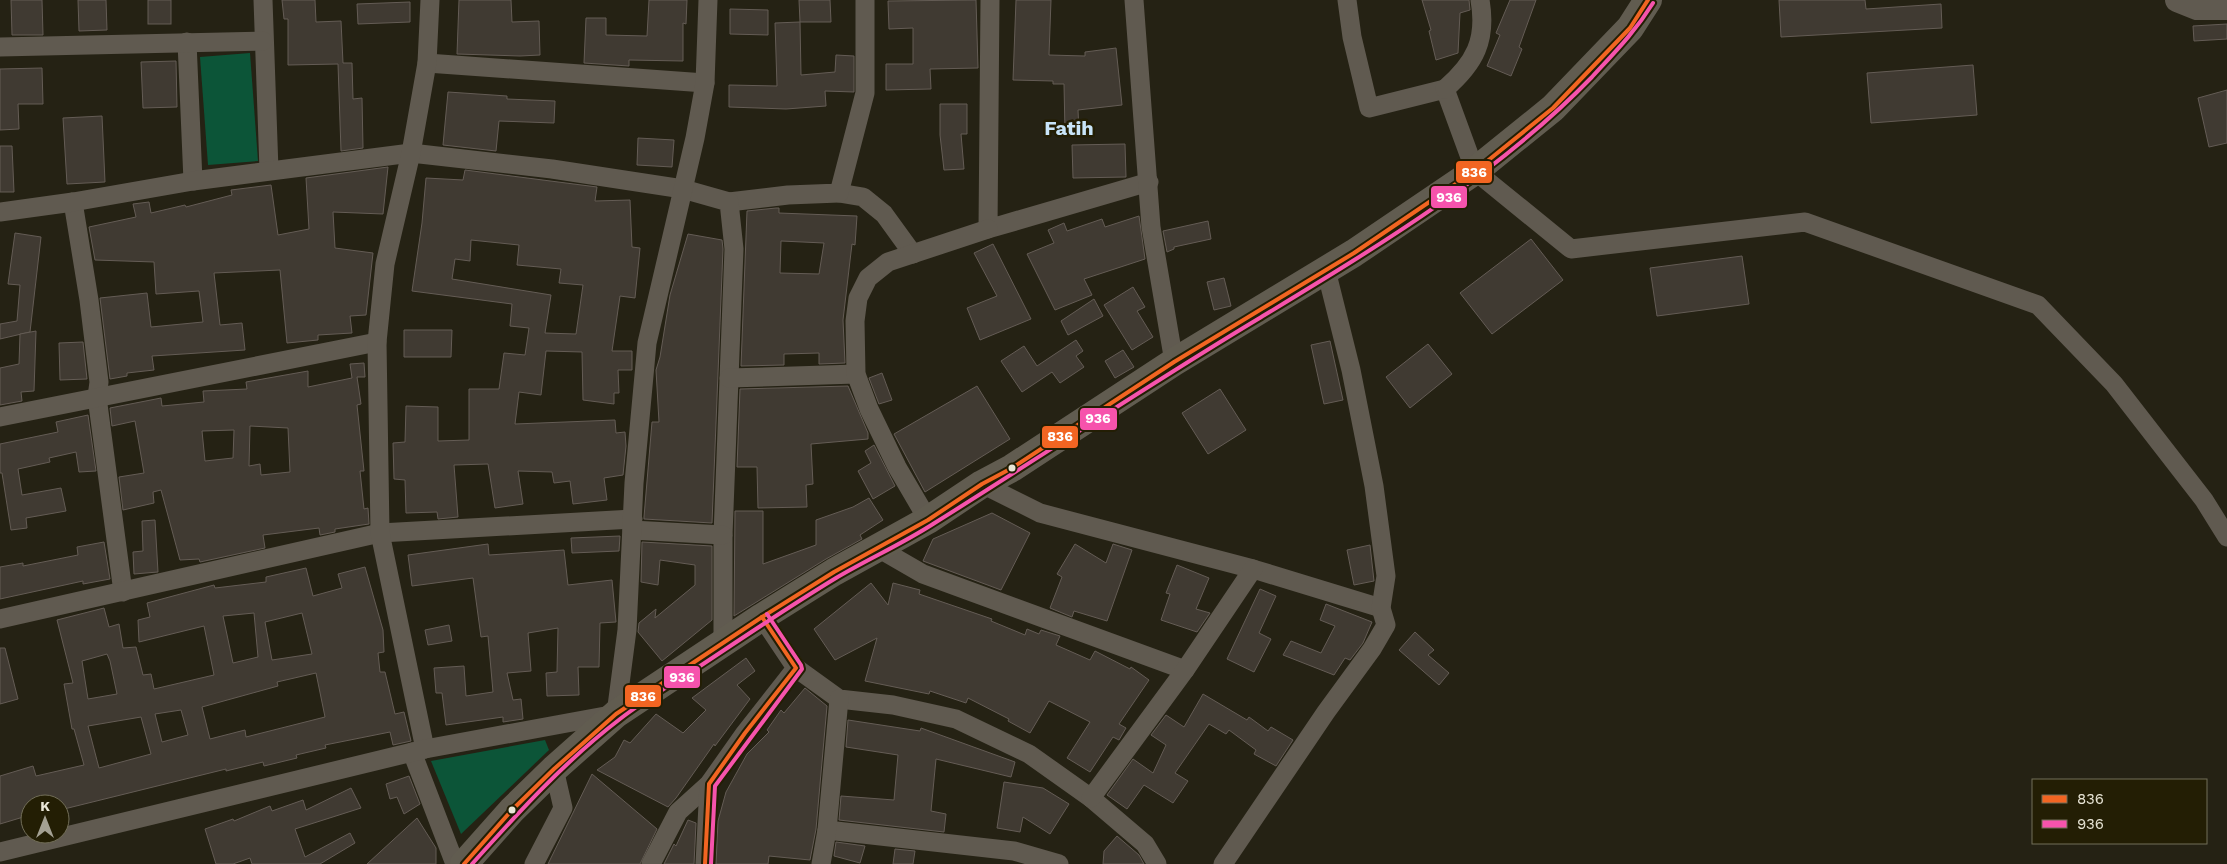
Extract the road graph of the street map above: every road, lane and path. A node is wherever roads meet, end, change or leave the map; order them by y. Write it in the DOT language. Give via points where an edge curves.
graph roads {
  1 [pos="263,0"];
  2 [pos="430,0"];
  3 [pos="708,0"];
  4 [pos="865,0"];
  5 [pos="990,0"];
  6 [pos="1134,0"];
  7 [pos="1347,0"];
  8 [pos="1480,0"];
  9 [pos="1648,0"];
  10 [pos="2177,0"];
  11 [pos="2227,8"];
  12 [pos="263,40"];
  13 [pos="187,42"];
  14 [pos="0,47"];
  15 [pos="427,63"];
  16 [pos="705,83"];
  17 [pos="1445,89"];
  18 [pos="411,153"];
  19 [pos="269,170"];
  20 [pos="1475,171"];
  21 [pos="193,181"];
  22 [pos="1149,182"];
  23 [pos="682,189"];
  24 [pos="840,193"];
  25 [pos="73,202"];
  26 [pos="729,202"];
  27 [pos="0,212"];
  28 [pos="988,229"];
  29 [pos="913,254"];
  30 [pos="1326,270"];
  31 [pos="377,342"];
  32 [pos="1174,362"];
  33 [pos="856,374"];
  34 [pos="729,378"];
  35 [pos="97,397"];
  36 [pos="0,417"];
  37 [pos="982,484"];
  38 [pos="928,520"];
  39 [pos="633,524"];
  40 [pos="380,532"];
  41 [pos="723,535"];
  42 [pos="2227,537"];
  43 [pos="878,548"];
  44 [pos="1254,569"];
  45 [pos="123,592"];
  46 [pos="1382,608"];
  47 [pos="762,617"];
  48 [pos="0,618"];
  49 [pos="723,643"];
  50 [pos="796,668"];
  51 [pos="1185,670"];
  52 [pos="839,699"];
  53 [pos="616,714"];
  54 [pos="419,750"];
  55 [pos="554,769"];
  56 [pos="709,784"];
  57 [pos="1091,798"];
  58 [pos="827,830"];
  59 [pos="0,852"];
  60 [pos="1028,859"];
  61 [pos="455,864"];
  62 [pos="464,864"];
  63 [pos="534,864"];
  64 [pos="651,864"];
  65 [pos="705,864"];
  66 [pos="821,864"];
  67 [pos="1059,864"];
  68 [pos="1157,864"];
  69 [pos="1223,864"];
  1 -- 12 [label="street"];
  2 -- 15 [label="street"];
  3 -- 16 [label="street"];
  4 -- 24 [label="street" via="865,93"];
  5 -- 28 [label="street"];
  6 -- 22 [label="street"];
  7 -- 17 [label="street" via="1369,108"];
  8 -- 17 [label="street" via="1483,24 1478,49 1464,71"];
  9 -- 20 [label="main road" via="1630,28 1553,108"];
  10 -- 11 [label="street" via="2197,8"];
  12 -- 13 [label="street"];
  12 -- 19 [label="street"];
  13 -- 14 [label="street"];
  13 -- 21 [label="street"];
  15 -- 16 [label="street"];
  15 -- 18 [label="street"];
  16 -- 23 [label="street"];
  17 -- 20 [label="street"];
  18 -- 19 [label="street"];
  18 -- 23 [label="street" via="552,169"];
  18 -- 31 [label="street" via="385,264"];
  19 -- 21 [label="street"];
  20 -- 30 [label="main road"];
  20 -- 42 [label="street" via="1571,249 1805,222 2038,305 2114,384 2204,500"];
  21 -- 25 [label="street"];
  22 -- 28 [label="street"];
  22 -- 32 [label="street" via="1151,227"];
  23 -- 26 [label="street"];
  23 -- 39 [label="street" via="647,342"];
  24 -- 26 [label="street"];
  24 -- 29 [label="street" via="864,197 884,214"];
  25 -- 27 [label="street"];
  25 -- 35 [label="street" via="97,363"];
  26 -- 34 [label="street" via="734,249"];
  28 -- 29 [label="street"];
  29 -- 33 [label="street" via="888,262 868,278 858,298 854,321"];
  30 -- 32 [label="main road"];
  30 -- 46 [label="street" via="1351,370 1374,486 1386,576"];
  31 -- 35 [label="street"];
  31 -- 40 [label="street"];
  32 -- 37 [label="main road" via="1012,468"];
  33 -- 34 [label="street"];
  33 -- 38 [label="street" via="897,467"];
  34 -- 41 [label="street"];
  35 -- 36 [label="street"];
  35 -- 45 [label="street"];
  37 -- 38 [label="main road"];
  37 -- 44 [label="street" via="1040,513"];
  38 -- 43 [label="main road"];
  39 -- 40 [label="street"];
  39 -- 41 [label="street"];
  39 -- 53 [label="street" via="627,630"];
  40 -- 45 [label="street"];
  40 -- 54 [label="street"];
  41 -- 49 [label="street"];
  43 -- 47 [label="main road"];
  43 -- 51 [label="street" via="923,574"];
  44 -- 46 [label="street"];
  44 -- 51 [label="street"];
  45 -- 48 [label="street"];
  46 -- 69 [label="street" via="1386,625 1372,649"];
  47 -- 49 [label="main road"];
  47 -- 50 [label="street"];
  49 -- 53 [label="main road"];
  50 -- 52 [label="street"];
  50 -- 56 [label="street"];
  51 -- 57 [label="street"];
  52 -- 57 [label="street" via="893,705 956,719 1029,754"];
  52 -- 58 [label="street"];
  53 -- 54 [label="street"];
  53 -- 55 [label="main road"];
  54 -- 59 [label="street"];
  54 -- 61 [label="street"];
  55 -- 62 [label="main road"];
  55 -- 63 [label="street" via="564,808"];
  56 -- 64 [label="street" via="678,812"];
  56 -- 65 [label="street"];
  57 -- 68 [label="street" via="1144,844"];
  58 -- 60 [label="street" via="1014,851"];
  58 -- 66 [label="street"];
  60 -- 67 [label="street"];
}
